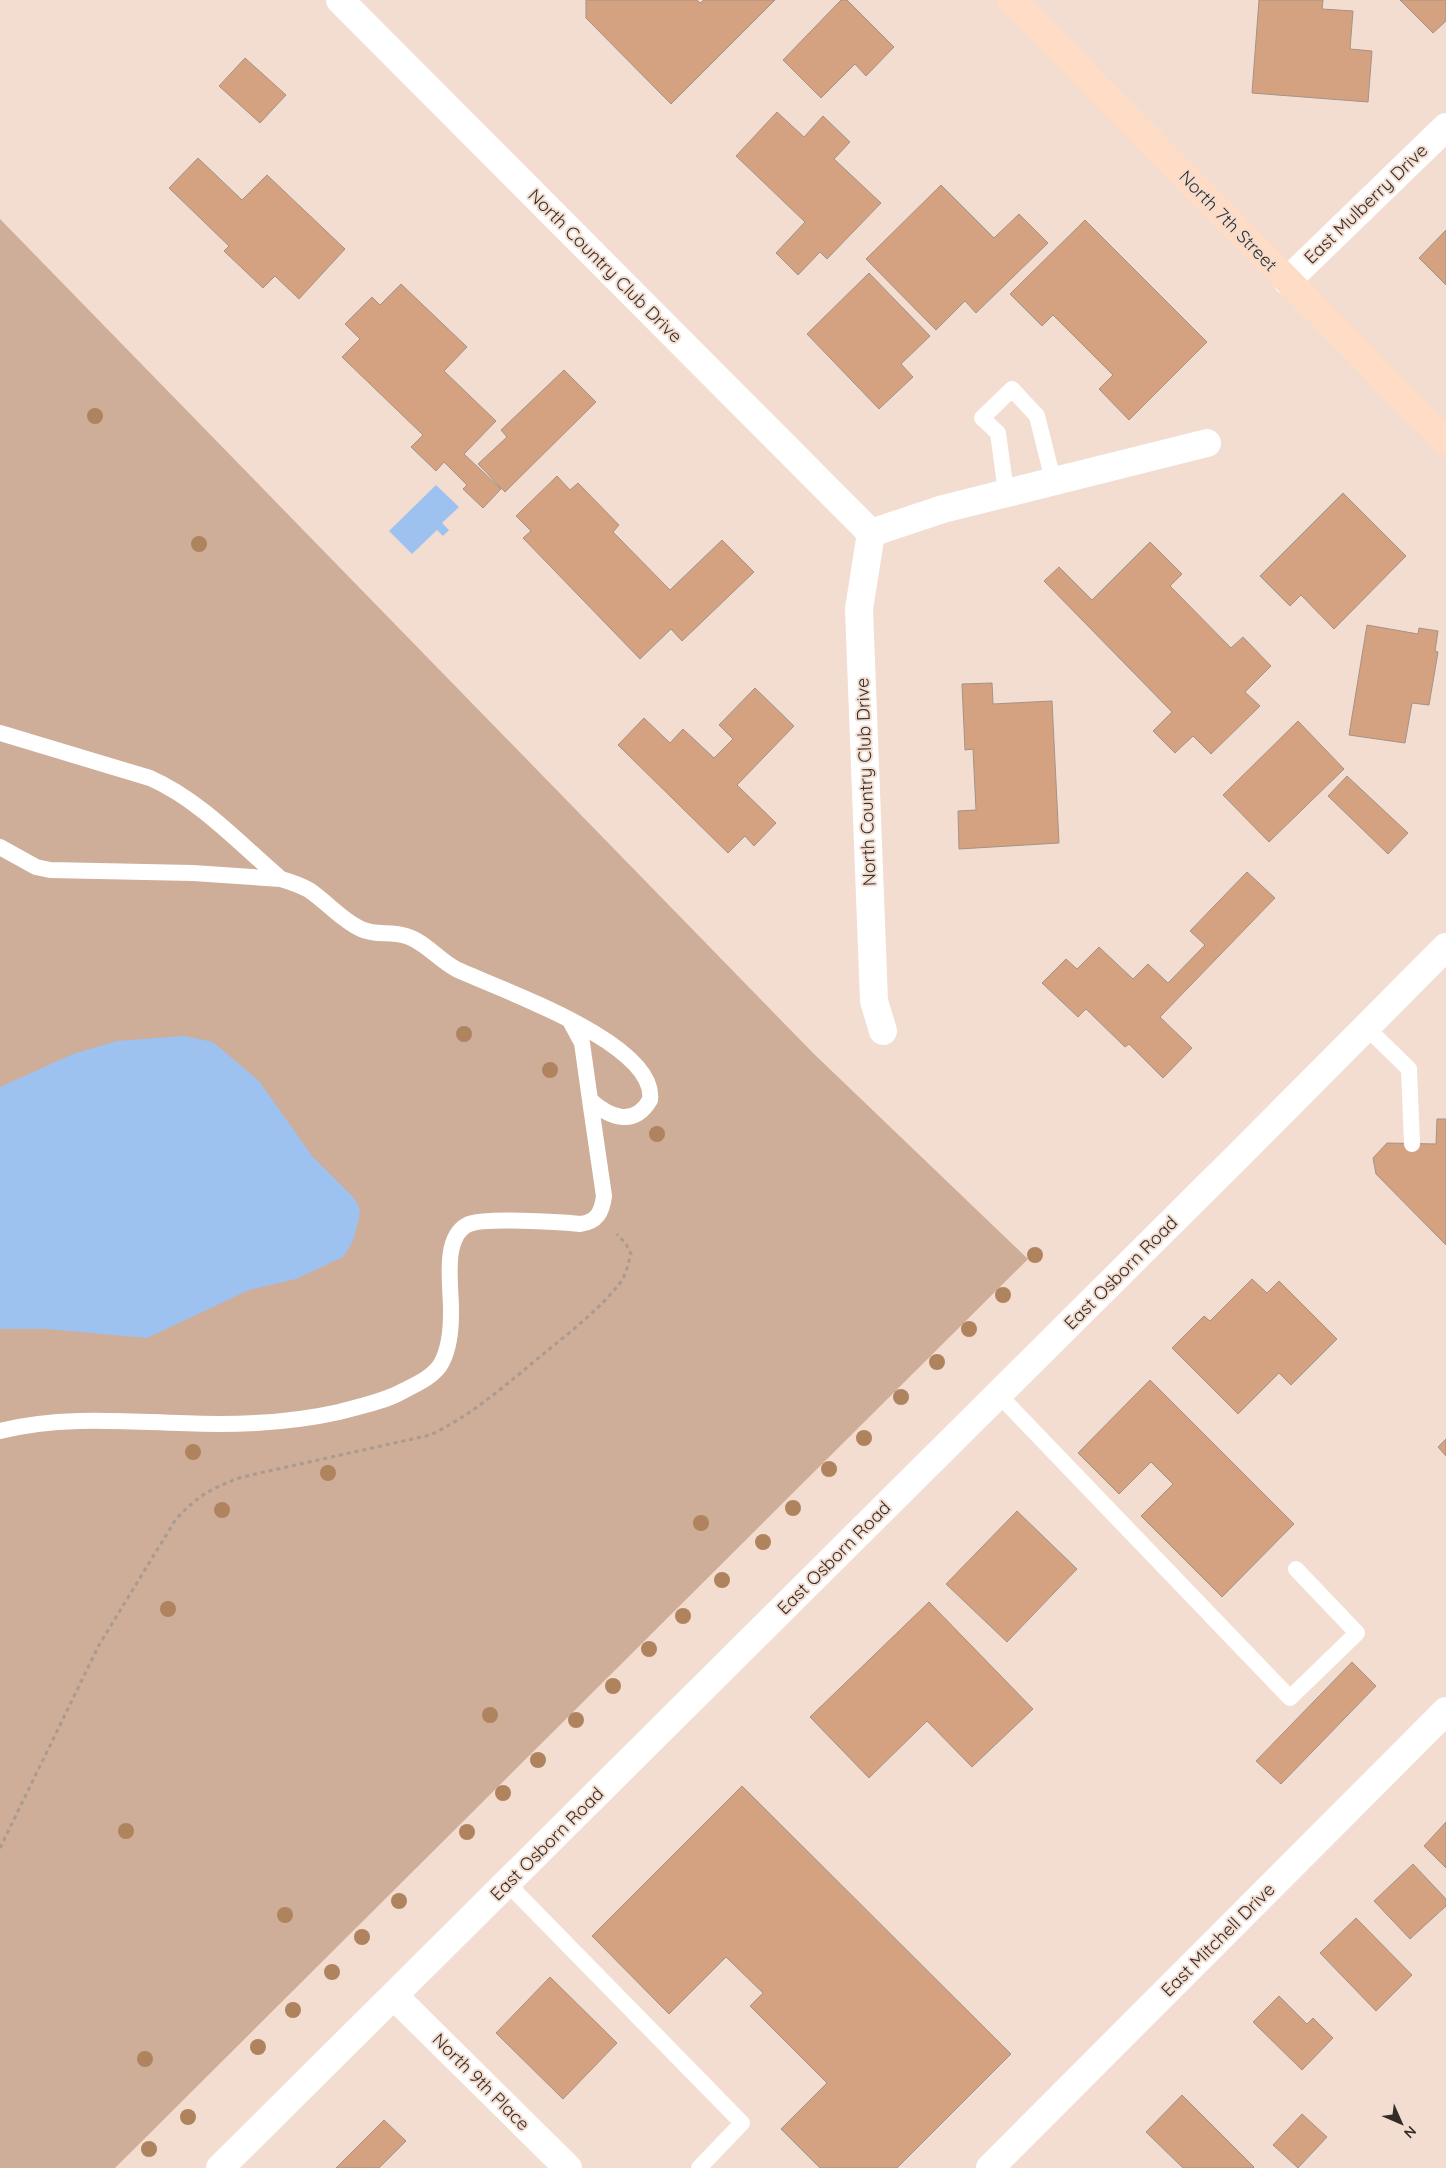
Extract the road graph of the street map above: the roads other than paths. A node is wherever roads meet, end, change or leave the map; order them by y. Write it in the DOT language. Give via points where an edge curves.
graph roads {
  1 [pos="340,0"];
  2 [pos="1011,0"];
  3 [pos="1446,127"];
  4 [pos="1287,281"];
  5 [pos="1446,441"];
  6 [pos="1207,443"];
  7 [pos="1053,480"];
  8 [pos="1006,492"];
  9 [pos="871,533"];
  10 [pos="0,733"];
  11 [pos="0,848"];
  12 [pos="281,879"];
  13 [pos="1446,947"];
  14 [pos="569,1020"];
  15 [pos="1366,1027"];
  16 [pos="883,1031"];
  17 [pos="590,1100"];
  18 [pos="1412,1144"];
  19 [pos="998,1394"];
  20 [pos="0,1431"];
  21 [pos="1296,1568"];
  22 [pos="1446,1711"];
  23 [pos="508,1884"];
  24 [pos="394,1996"];
  25 [pos="220,2168"];
  26 [pos="568,2168"];
  27 [pos="699,2168"];
  28 [pos="990,2168"];
  1 -- 9 [label="street, North Country Club Drive"];
  2 -- 4 [label="main road, North 7th Street"];
  3 -- 4 [label="street, East Mulberry Drive"];
  4 -- 5 [label="main road, North 7th Street"];
  6 -- 7 [label="street"];
  7 -- 8 [label="street"];
  7 -- 8 [label="lane" via="1037,416 1012,389 982,418 998,432"];
  8 -- 9 [label="street"];
  9 -- 16 [label="street, North Country Club Drive" via="859,609 874,1001"];
  10 -- 12 [label="lane" via="165,785 196,806"];
  11 -- 12 [label="lane" via="22,861 50,870 194,873"];
  12 -- 14 [label="lane" via="310,891 361,930 407,936 454,968 520,994"];
  13 -- 15 [label="street, East Osborn Road"];
  14 -- 17 [label="lane" via="582,1043"];
  14 -- 17 [label="lane" via="619,1051 638,1069 651,1093 646,1107 628,1117 603,1111"];
  15 -- 18 [label="lane" via="1409,1069"];
  15 -- 19 [label="street, East Osborn Road"];
  17 -- 20 [label="lane" via="604,1196 598,1216 589,1223 580,1224 522,1221 468,1224 458,1232 450,1258 452,1315 442,1362 433,1373 400,1393 366,1406 275,1423 120,1420 19,1426"];
  19 -- 21 [label="lane" via="1290,1698 1358,1633"];
  19 -- 23 [label="street, East Osborn Road"];
  22 -- 28 [label="street, East Mitchell Drive"];
  23 -- 24 [label="street, East Osborn Road"];
  23 -- 27 [label="lane" via="742,2123"];
  24 -- 25 [label="street, East Osborn Road"];
  24 -- 26 [label="street, North 9th Place"];
}
